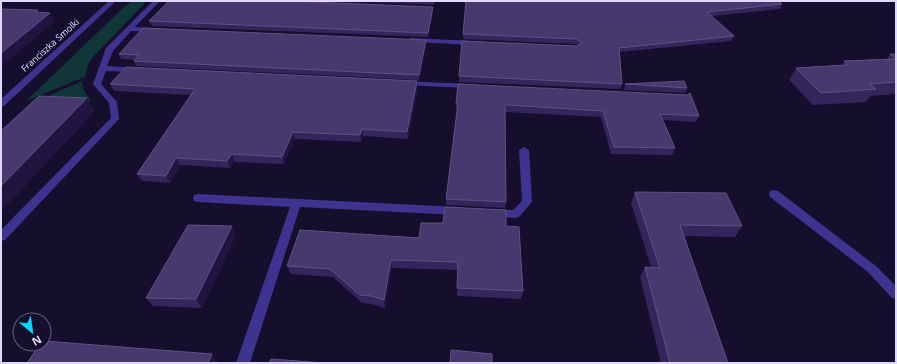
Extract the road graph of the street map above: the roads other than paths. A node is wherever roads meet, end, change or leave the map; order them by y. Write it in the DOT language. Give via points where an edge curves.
graph roads {
  1 [pos="113,1"];
  2 [pos="157,1"];
  3 [pos="129,29"];
  4 [pos="161,30"];
  5 [pos="409,40"];
  6 [pos="481,43"];
  7 [pos="103,68"];
  8 [pos="142,70"];
  9 [pos="396,82"];
  10 [pos="482,86"];
  11 [pos="1,104"];
  12 [pos="524,150"];
  13 [pos="774,194"];
  14 [pos="198,198"];
  15 [pos="296,202"];
  16 [pos="468,211"];
  17 [pos="484,212"];
  18 [pos="1,237"];
  19 [pos="896,294"];
  20 [pos="243,363"];
  1 -- 11 [label="street, Franciszka Smolki"];
  2 -- 3 [label="street"];
  3 -- 4 [label="street"];
  3 -- 7 [label="street" via="109,50"];
  5 -- 6 [label="street"];
  7 -- 8 [label="street"];
  7 -- 18 [label="street" via="97,84 113,102 115,119"];
  9 -- 10 [label="street"];
  12 -- 17 [label="street" via="527,202 515,214"];
  13 -- 19 [label="street" via="872,269"];
  14 -- 15 [label="street"];
  15 -- 16 [label="street"];
  15 -- 20 [label="street"];
}
